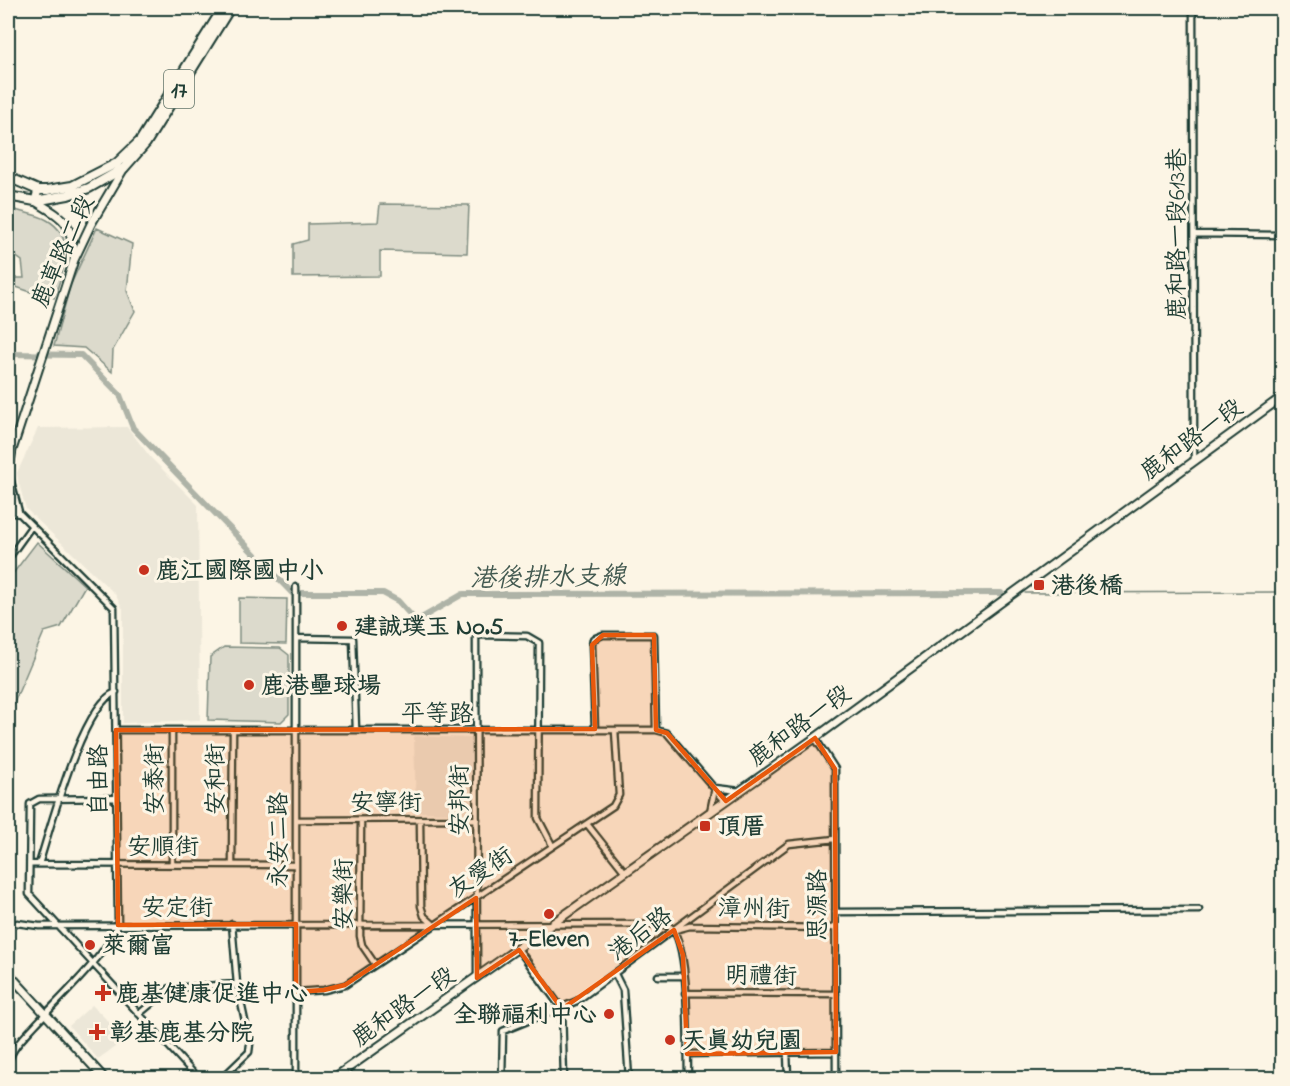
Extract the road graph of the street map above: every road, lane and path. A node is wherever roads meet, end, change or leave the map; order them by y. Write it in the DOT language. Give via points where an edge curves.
graph roads {
  1 [pos="223,8"];
  2 [pos="230,8"];
  3 [pos="1192,8"];
  4 [pos="120,165"];
  5 [pos="8,177"];
  6 [pos="38,190"];
  7 [pos="8,196"];
  8 [pos="35,201"];
  9 [pos="1194,234"];
  10 [pos="1282,235"];
  11 [pos="74,260"];
  12 [pos="1282,397"];
  13 [pos="10,449"];
  14 [pos="1194,460"];
  15 [pos="8,473"];
  16 [pos="8,502"];
  17 [pos="8,512"];
  18 [pos="20,514"];
  19 [pos="31,527"];
  20 [pos="8,559"];
  21 [pos="296,587"];
  22 [pos="296,638"];
  23 [pos="116,692"];
  24 [pos="595,729"];
  25 [pos="116,730"];
  26 [pos="172,730"];
  27 [pos="233,730"];
  28 [pos="296,730"];
  29 [pos="356,730"];
  30 [pos="615,730"];
  31 [pos="657,730"];
  32 [pos="477,731"];
  33 [pos="538,731"];
  34 [pos="815,738"];
  35 [pos="715,788"];
  36 [pos="740,791"];
  37 [pos="116,798"];
  38 [pos="60,799"];
  39 [pos="725,801"];
  40 [pos="710,812"];
  41 [pos="477,819"];
  42 [pos="296,820"];
  43 [pos="361,820"];
  44 [pos="420,820"];
  45 [pos="587,824"];
  46 [pos="835,839"];
  47 [pos="552,845"];
  48 [pos="30,864"];
  49 [pos="39,864"];
  50 [pos="116,864"];
  51 [pos="172,864"];
  52 [pos="232,865"];
  53 [pos="296,865"];
  54 [pos="625,872"];
  55 [pos="476,897"];
  56 [pos="1199,910"];
  57 [pos="835,912"];
  58 [pos="16,923"];
  59 [pos="232,924"];
  60 [pos="296,924"];
  61 [pos="359,924"];
  62 [pos="433,924"];
  63 [pos="118,925"];
  64 [pos="477,925"];
  65 [pos="547,925"];
  66 [pos="57,926"];
  67 [pos="835,928"];
  68 [pos="673,931"];
  69 [pos="519,950"];
  70 [pos="91,963"];
  71 [pos="375,964"];
  72 [pos="8,973"];
  73 [pos="615,974"];
  74 [pos="658,976"];
  75 [pos="684,976"];
  76 [pos="477,978"];
  77 [pos="237,984"];
  78 [pos="296,992"];
  79 [pos="685,993"];
  80 [pos="836,994"];
  81 [pos="562,1009"];
  82 [pos="46,1013"];
  83 [pos="139,1014"];
  84 [pos="787,1052"];
  85 [pos="836,1052"];
  86 [pos="687,1053"];
  87 [pos="8,1063"];
  88 [pos="104,1078"];
  89 [pos="198,1078"];
  90 [pos="222,1078"];
  91 [pos="296,1078"];
  92 [pos="334,1078"];
  93 [pos="502,1078"];
  94 [pos="564,1078"];
  95 [pos="629,1078"];
  96 [pos="688,1078"];
  97 [pos="788,1078"];
  98 [pos="836,1078"];
  1 -- 4 [label="main road, 鹿草路二段 / 17" via="140,141"];
  2 -- 4 [label="main road, 鹿草路二段 / 17" via="146,143"];
  3 -- 9 [label="street, 鹿和路一段613巷"];
  4 -- 6 [label="main road, 17" via="72,186"];
  4 -- 8 [label="main road, 17" via="89,188"];
  4 -- 11 [label="main road, 鹿草路二段"];
  5 -- 6 [label="main road"];
  6 -- 8 [label="main road"];
  7 -- 8 [label="main road, 17"];
  8 -- 11 [label="main road" via="61,216 67,225 72,233"];
  9 -- 10 [label="street"];
  9 -- 14 [label="street, 鹿和路一段613巷"];
  11 -- 13 [label="main road, 鹿草路二段"];
  12 -- 14 [label="main road, 鹿和路一段"];
  13 -- 15 [label="main road, 鹿草路二段"];
  14 -- 34 [label="main road, 鹿和路一段"];
  15 -- 18 [label="street"];
  16 -- 18 [label="street, 自由路"];
  17 -- 18 [label="street"];
  18 -- 19 [label="street, 自由路"];
  19 -- 20 [label="street"];
  19 -- 23 [label="street, 自由路" via="114,608"];
  21 -- 22 [label="street, 永安二路"];
  22 -- 28 [label="street, 永安二路"];
  22 -- 29 [label="street" via="353,639"];
  23 -- 25 [label="street, 自由路"];
  23 -- 38 [label="street" via="109,695 90,722 68,769"];
  24 -- 30 [label="street, 平等路"];
  24 -- 31 [label="street" via="593,639 603,635 654,635"];
  24 -- 33 [label="street, 平等路"];
  25 -- 26 [label="street, 平等路"];
  25 -- 37 [label="street, 自由路"];
  26 -- 27 [label="street, 平等路"];
  26 -- 51 [label="street, 安泰街"];
  27 -- 28 [label="street, 平等路"];
  27 -- 52 [label="street, 安和街"];
  28 -- 29 [label="street, 平等路"];
  28 -- 42 [label="street, 永安二路"];
  29 -- 32 [label="street, 平等路"];
  30 -- 31 [label="street, 平等路"];
  30 -- 45 [label="street, 友愛街" via="618,800"];
  31 -- 35 [label="street" via="667,733"];
  32 -- 33 [label="street, 平等路"];
  32 -- 33 [label="street, 安邦街" via="476,635 527,636 537,640"];
  32 -- 41 [label="street, 安邦街"];
  33 -- 47 [label="street" via="538,818"];
  34 -- 36 [label="main road, 鹿和路一段"];
  34 -- 46 [label="street, 思源路" via="835,769"];
  35 -- 36 [label="street"];
  35 -- 39 [label="street"];
  35 -- 40 [label="street"];
  36 -- 39 [label="main road, 鹿和路一段"];
  37 -- 38 [label="street"];
  37 -- 50 [label="street, 自由路"];
  38 -- 48 [label="street" via="39,799 30,804"];
  38 -- 49 [label="street"];
  39 -- 40 [label="main road, 鹿和路一段"];
  40 -- 54 [label="main road, 鹿和路一段"];
  41 -- 44 [label="street, 安寧街"];
  41 -- 55 [label="street, 安邦街"];
  42 -- 43 [label="street, 安寧街"];
  42 -- 53 [label="street, 永安二路"];
  43 -- 44 [label="street, 安寧街"];
  43 -- 61 [label="street, 安樂街"];
  44 -- 62 [label="street" via="421,906 424,916"];
  45 -- 47 [label="street, 友愛街"];
  45 -- 54 [label="street"];
  46 -- 57 [label="street, 思源路"];
  46 -- 68 [label="street, 港后路" via="789,844"];
  47 -- 55 [label="street, 友愛街"];
  48 -- 49 [label="street, 安順街"];
  48 -- 66 [label="street" via="29,894"];
  49 -- 50 [label="street, 安順街"];
  50 -- 51 [label="street, 安順街"];
  50 -- 63 [label="street, 自由路"];
  51 -- 52 [label="street, 安順街"];
  52 -- 53 [label="street, 安順街"];
  53 -- 60 [label="street, 永安二路"];
  54 -- 65 [label="main road, 鹿和路一段"];
  55 -- 62 [label="street, 友愛街"];
  55 -- 64 [label="street, 安邦街"];
  56 -- 57 [label="street"];
  57 -- 67 [label="street, 思源路"];
  58 -- 66 [label="street, 安定街"];
  59 -- 60 [label="street, 安定街"];
  59 -- 63 [label="street, 安定街"];
  59 -- 77 [label="street"];
  60 -- 61 [label="street, 安定街"];
  60 -- 78 [label="street, 永安二路"];
  61 -- 62 [label="street, 安定街"];
  61 -- 71 [label="street, 安樂街" via="362,945"];
  62 -- 64 [label="street, 安定街"];
  62 -- 71 [label="street, 友愛街"];
  63 -- 66 [label="street, 安定街"];
  63 -- 70 [label="street"];
  64 -- 65 [label="street, 安定街"];
  64 -- 76 [label="street, 安邦街"];
  65 -- 68 [label="street, 安定街" via="659,924"];
  65 -- 69 [label="main road, 鹿和路一段"];
  66 -- 70 [label="street"];
  67 -- 68 [label="street, 漳州街" via="690,926"];
  67 -- 80 [label="street, 思源路"];
  68 -- 73 [label="street, 港后路"];
  68 -- 75 [label="street" via="683,955"];
  69 -- 76 [label="main road, 鹿和路一段"];
  69 -- 81 [label="street"];
  70 -- 82 [label="street"];
  70 -- 83 [label="street"];
  71 -- 78 [label="street, 友愛街" via="337,988"];
  72 -- 82 [label="main road"];
  73 -- 81 [label="street, 港后路"];
  73 -- 95 [label="street" via="623,990"];
  74 -- 75 [label="street"];
  75 -- 79 [label="street"];
  76 -- 92 [label="main road, 鹿和路一段"];
  77 -- 83 [label="street" via="170,988"];
  77 -- 90 [label="street" via="249,1052"];
  78 -- 91 [label="street, 永安二路"];
  79 -- 80 [label="street, 明禮街"];
  79 -- 86 [label="street"];
  80 -- 85 [label="street, 思源路"];
  81 -- 93 [label="street, 港后路" via="503,1031"];
  81 -- 94 [label="street"];
  82 -- 87 [label="street" via="17,1045"];
  82 -- 88 [label="main road"];
  83 -- 89 [label="street"];
  84 -- 85 [label="street"];
  84 -- 86 [label="street"];
  84 -- 97 [label="street"];
  85 -- 98 [label="street, 思源路"];
  86 -- 96 [label="street"];
}
